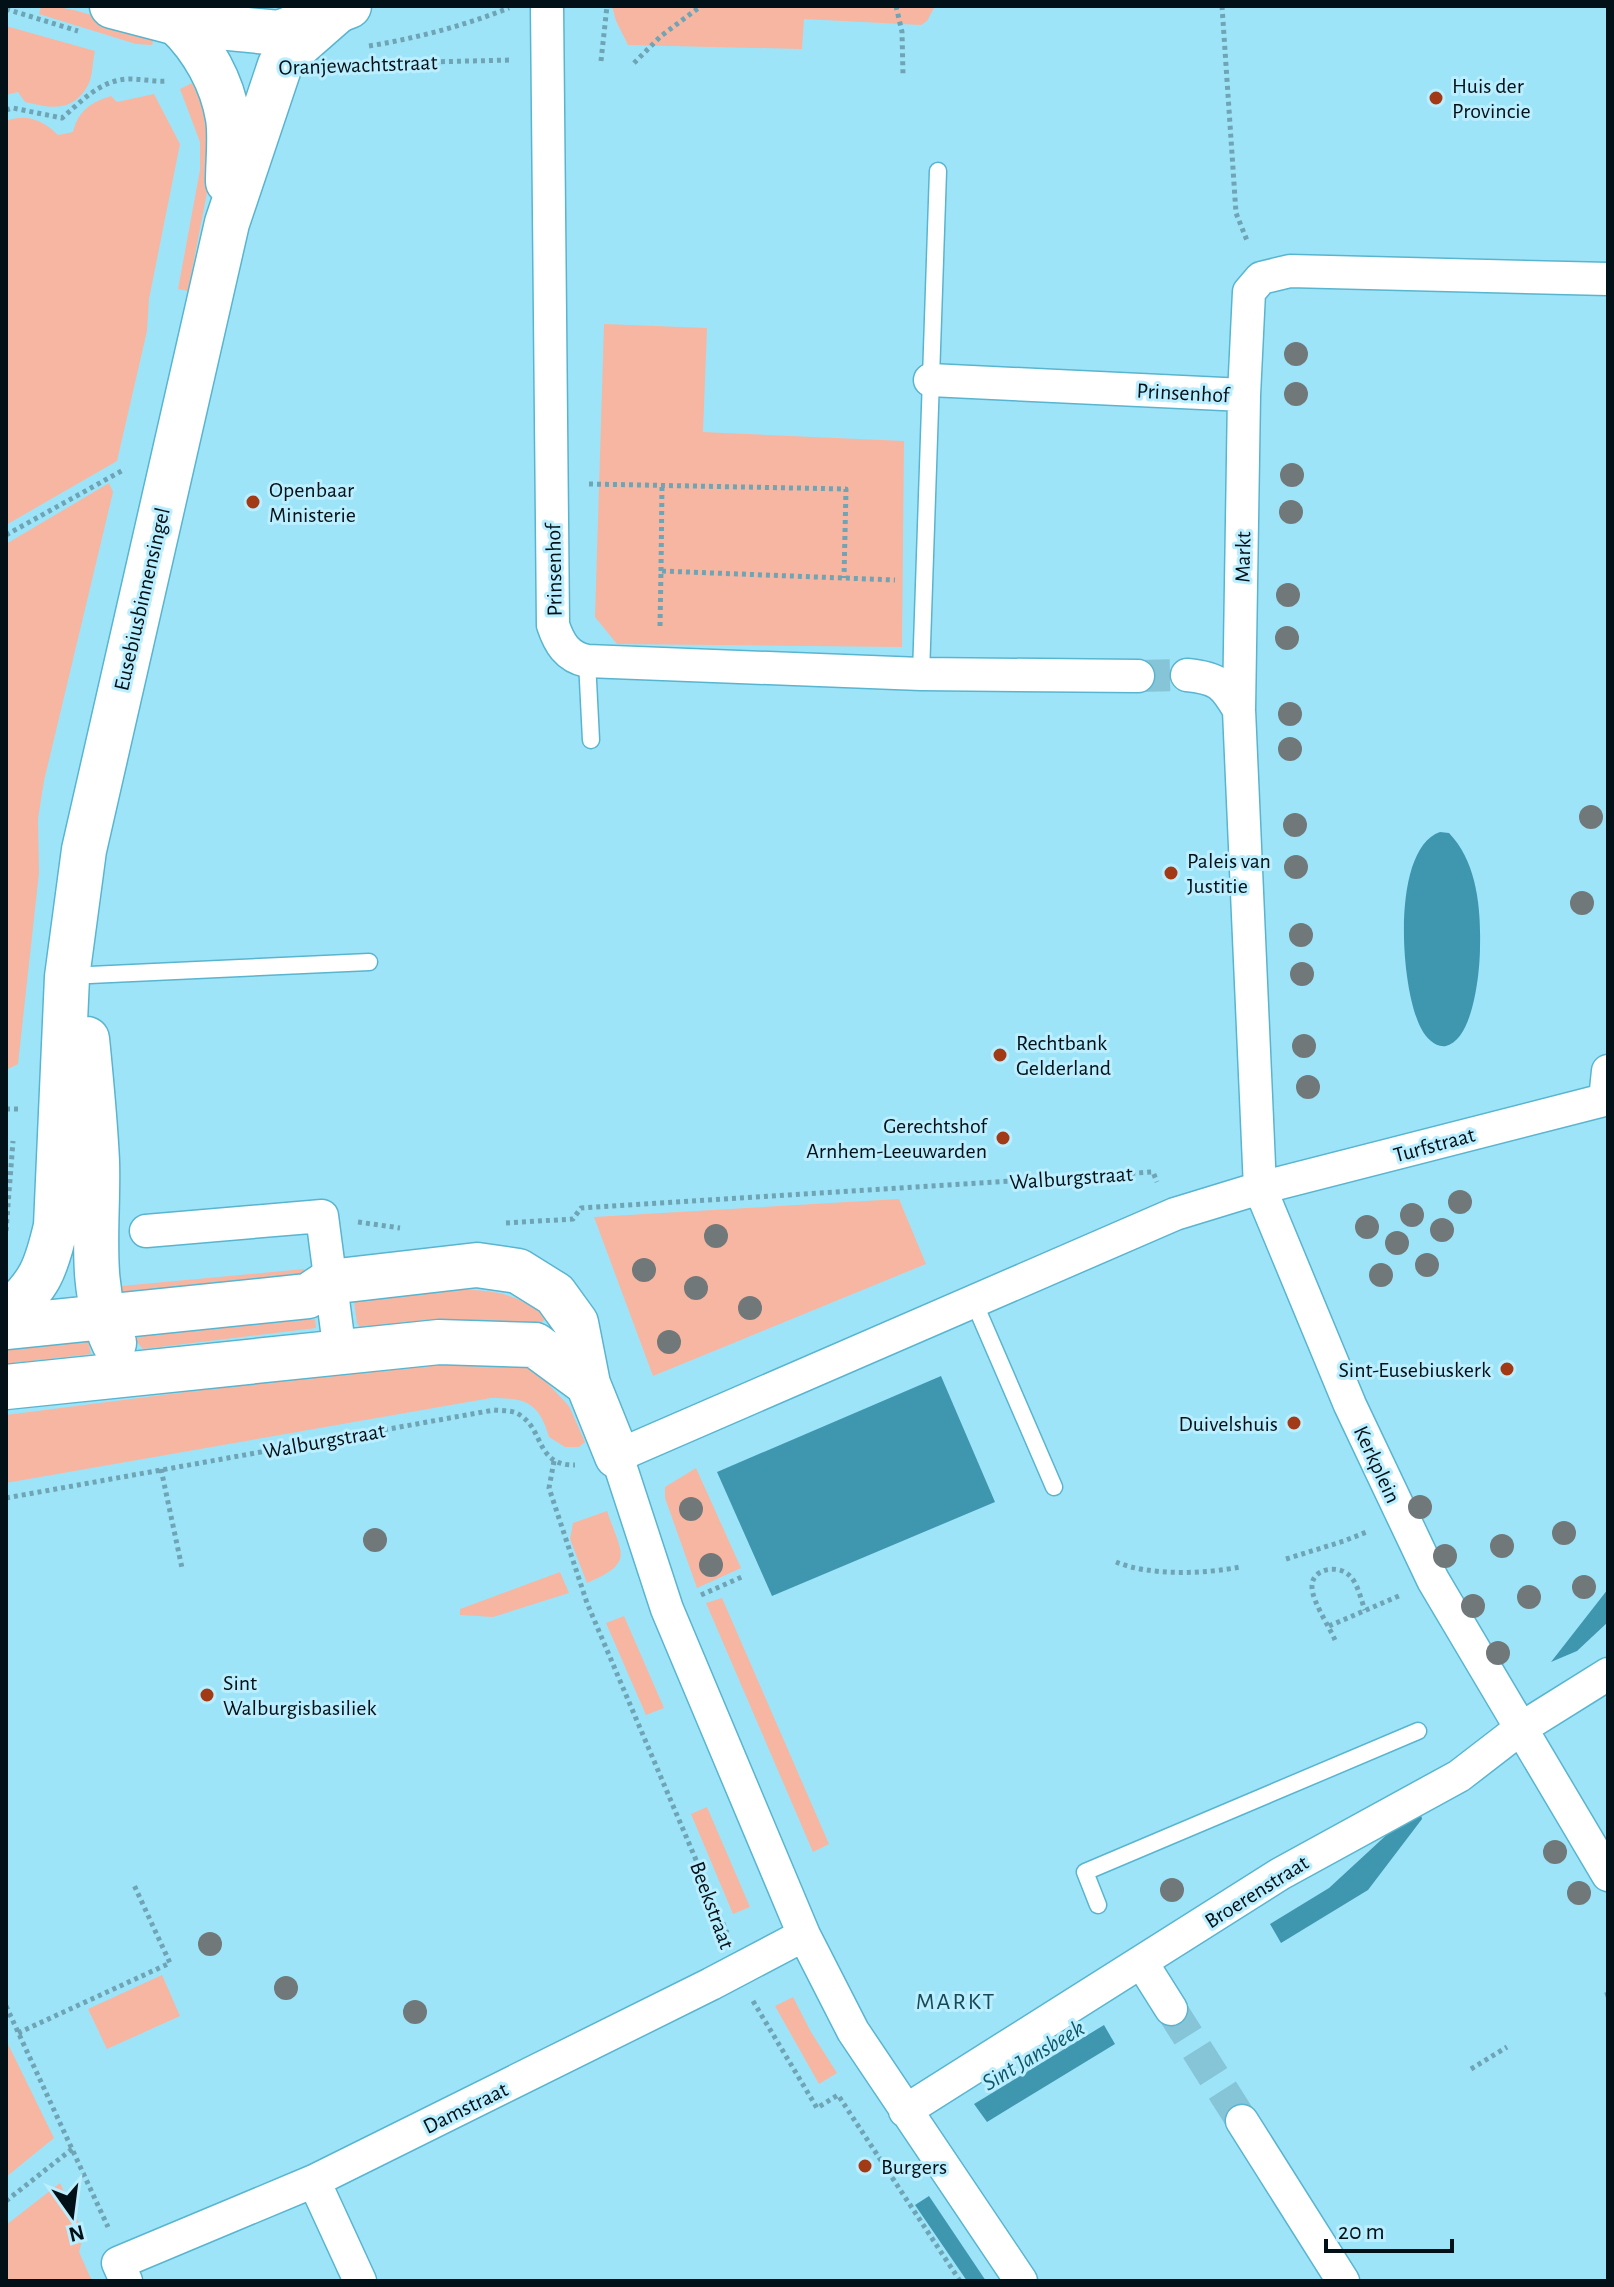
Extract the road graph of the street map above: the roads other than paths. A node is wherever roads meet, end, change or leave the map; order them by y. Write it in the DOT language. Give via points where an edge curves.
graph roads {
  1 [pos="112,6"];
  2 [pos="343,6"];
  3 [pos="547,6"];
  4 [pos="177,23"];
  5 [pos="938,171"];
  6 [pos="227,223"];
  7 [pos="1608,279"];
  8 [pos="930,380"];
  9 [pos="1244,395"];
  10 [pos="587,661"];
  11 [pos="921,674"];
  12 [pos="1187,675"];
  13 [pos="1138,676"];
  14 [pos="1239,710"];
  15 [pos="591,740"];
  16 [pos="369,962"];
  17 [pos="67,977"];
  18 [pos="1607,1090"];
  19 [pos="1260,1188"];
  20 [pos="146,1231"];
  21 [pos="329,1282"];
  22 [pos="974,1302"];
  23 [pos="6,1315"];
  24 [pos="102,1318"];
  25 [pos="6,1327"];
  26 [pos="340,1353"];
  27 [pos="144,1372"];
  28 [pos="588,1384"];
  29 [pos="6,1387"];
  30 [pos="617,1456"];
  31 [pos="1054,1487"];
  32 [pos="1608,1674"];
  33 [pos="1520,1729"];
  34 [pos="1418,1731"];
  35 [pos="1608,1875"];
  36 [pos="1098,1905"];
  37 [pos="804,1935"];
  38 [pos="905,2111"];
  39 [pos="1242,2121"];
  40 [pos="314,2181"];
  41 [pos="122,2272"];
  42 [pos="360,2281"];
  43 [pos="1021,2281"];
  44 [pos="1343,2281"];
  1 -- 4 [label="street, Oranjewachtstraat"];
  2 -- 4 [label="street, Oranjewachtstraat" via="279,33"];
  2 -- 6 [label="street, Eusebiusbinnensingel" via="280,65"];
  3 -- 10 [label="street, Prinsenhof" via="553,625 574,659"];
  4 -- 6 [label="street, Eusebiusbinnensingel" via="190,36 223,97 228,121"];
  5 -- 8 [label="lane"];
  6 -- 17 [label="street, Eusebiusbinnensingel" via="84,850"];
  7 -- 9 [label="street, Markt" via="1290,271 1261,278 1249,292"];
  8 -- 9 [label="street, Prinsenhof"];
  8 -- 11 [label="lane"];
  9 -- 14 [label="street, Markt"];
  10 -- 11 [label="street"];
  10 -- 15 [label="lane"];
  11 -- 13 [label="street"];
  12 -- 14 [label="street" via="1216,680"];
  14 -- 19 [label="street, Markt"];
  16 -- 17 [label="lane"];
  17 -- 23 [label="street, Eusebiusbinnensingel" via="56,1226 42,1275"];
  17 -- 24 [label="street" via="86,1018"];
  18 -- 19 [label="street, Turfstraat"];
  19 -- 22 [label="street" via="1175,1214"];
  19 -- 33 [label="street, Kerkplein" via="1350,1405 1433,1580"];
  20 -- 21 [label="street" via="322,1216"];
  21 -- 24 [label="street" via="308,1296"];
  21 -- 26 [label="street"];
  21 -- 28 [label="street" via="477,1265 518,1271 555,1294 576,1323"];
  22 -- 30 [label="street"];
  22 -- 31 [label="lane"];
  24 -- 25 [label="street"];
  24 -- 27 [label="street" via="114,1343"];
  26 -- 27 [label="street"];
  26 -- 28 [label="street" via="439,1342 535,1345"];
  27 -- 29 [label="street"];
  28 -- 30 [label="street"];
  30 -- 37 [label="street" via="667,1609"];
  32 -- 33 [label="street, Broerenstraat"];
  33 -- 35 [label="street, Kerkplein"];
  33 -- 38 [label="street, Broerenstraat" via="1459,1776 1280,1874 1202,1924 1157,1986"];
  34 -- 36 [label="lane" via="1085,1872"];
  37 -- 38 [label="street" via="853,2031"];
  37 -- 40 [label="street, Damstraat"];
  38 -- 43 [label="street"];
  39 -- 44 [label="street"];
  40 -- 41 [label="street, Damstraat"];
  40 -- 42 [label="street"];
}
